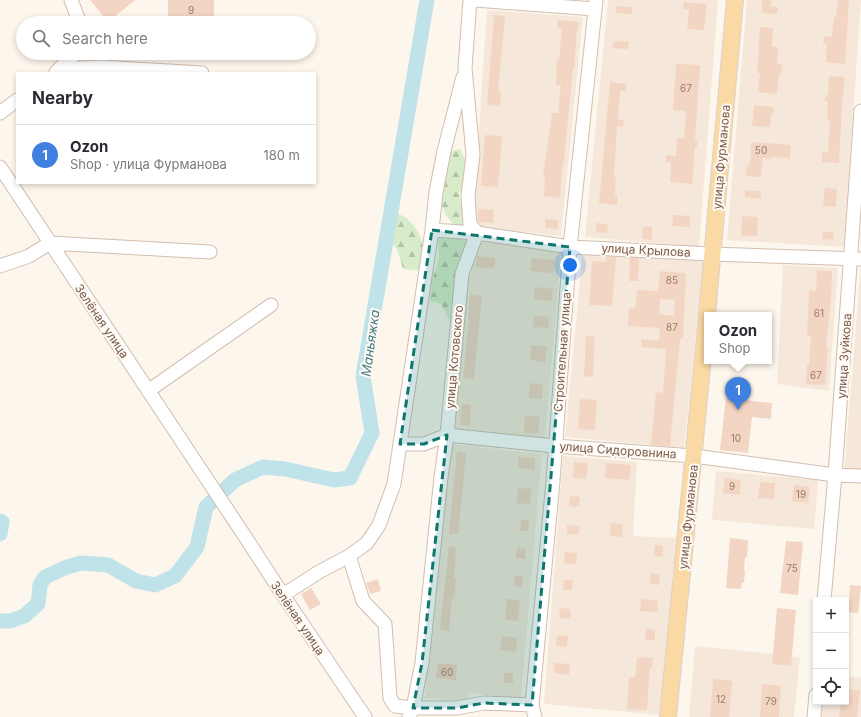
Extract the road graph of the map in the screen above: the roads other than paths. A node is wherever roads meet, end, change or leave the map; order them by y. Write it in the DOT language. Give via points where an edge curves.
graph roads {
  1 [pos="71,0"];
  2 [pos="470,0"];
  3 [pos="475,0"];
  4 [pos="735,0"];
  5 [pos="595,5"];
  6 [pos="77,16"];
  7 [pos="69,60"];
  8 [pos="465,68"];
  9 [pos="57,71"];
  10 [pos="185,72"];
  11 [pos="16,101"];
  12 [pos="861,111"];
  13 [pos="0,113"];
  14 [pos="0,167"];
  15 [pos="432,230"];
  16 [pos="476,233"];
  17 [pos="50,243"];
  18 [pos="570,247"];
  19 [pos="210,252"];
  20 [pos="712,254"];
  21 [pos="856,259"];
  22 [pos="0,266"];
  23 [pos="271,305"];
  24 [pos="707,312"];
  25 [pos="704,348"];
  26 [pos="148,391"];
  27 [pos="447,435"];
  28 [pos="400,444"];
  29 [pos="555,446"];
  30 [pos="694,456"];
  31 [pos="835,475"];
  32 [pos="861,476"];
  33 [pos="349,556"];
  34 [pos="283,596"];
  35 [pos="824,597"];
  36 [pos="815,705"];
  37 [pos="534,711"];
  38 [pos="411,712"];
  39 [pos="365,717"];
  40 [pos="668,717"];
  41 [pos="814,717"];
  1 -- 6 [label="street"];
  2 -- 8 [label="street"];
  3 -- 5 [label="street"];
  4 -- 20 [label="main road, улица Фурманова"];
  5 -- 18 [label="street, Строительная улица"];
  7 -- 9 [label="street"];
  8 -- 15 [label="street" via="444,151"];
  8 -- 16 [label="street" via="473,155 468,196 470,224"];
  9 -- 10 [label="street" via="101,67"];
  11 -- 13 [label="street"];
  12 -- 21 [label="street, улица Зуйкова"];
  14 -- 17 [label="street, Зелёная улица"];
  15 -- 16 [label="street, улица Крылова"];
  15 -- 28 [label="street"];
  16 -- 18 [label="street, улица Крылова"];
  16 -- 27 [label="street, улица Котовского" via="462,274"];
  17 -- 19 [label="street"];
  17 -- 22 [label="street" via="29,256"];
  17 -- 26 [label="street, Зелёная улица"];
  18 -- 20 [label="street, улица Крылова"];
  18 -- 29 [label="street, Строительная улица"];
  20 -- 21 [label="street, улица Крылова"];
  20 -- 24 [label="main road, улица Фурманова"];
  21 -- 31 [label="street, улица Зуйкова"];
  23 -- 26 [label="street"];
  25 -- 30 [label="main road, улица Фурманова"];
  26 -- 34 [label="street, Зелёная улица"];
  27 -- 28 [label="street, улица Сидоровнина" via="424,444"];
  27 -- 29 [label="street, улица Сидоровнина"];
  27 -- 38 [label="street, улица Котовского" via="422,663"];
  28 -- 33 [label="street" via="394,484 379,525 368,543"];
  29 -- 30 [label="street, улица Сидоровнина"];
  29 -- 37 [label="street, Строительная улица"];
  30 -- 31 [label="street, улица Сидоровнина"];
  30 -- 40 [label="main road, улица Фурманова"];
  31 -- 32 [label="street, улица Сидоровнина"];
  31 -- 35 [label="street, улица Зуйкова"];
  33 -- 34 [label="street"];
  33 -- 38 [label="street" via="363,601 385,624 390,698 395,706"];
  34 -- 39 [label="street, Зелёная улица"];
  36 -- 41 [label="street"];
  37 -- 38 [label="street" via="484,703"];
}
